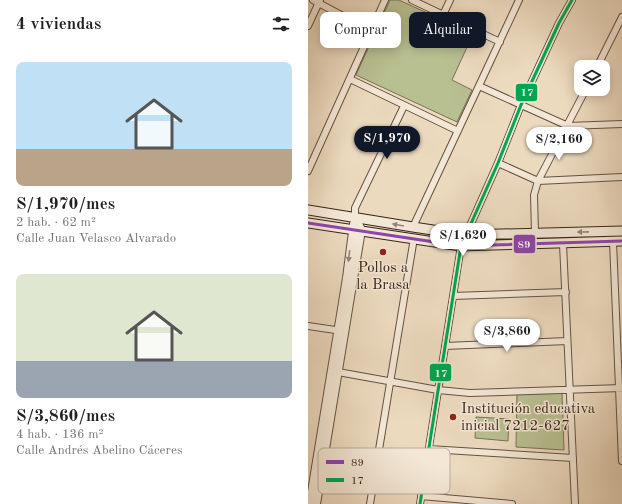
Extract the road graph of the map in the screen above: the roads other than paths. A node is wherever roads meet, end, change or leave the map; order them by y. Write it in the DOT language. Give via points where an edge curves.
graph roads {
  1 [pos="385,0"];
  2 [pos="412,0"];
  3 [pos="450,0"];
  4 [pos="519,0"];
  5 [pos="572,0"];
  6 [pos="317,1"];
  7 [pos="337,12"];
  8 [pos="380,12"];
  9 [pos="437,12"];
  10 [pos="444,12"];
  11 [pos="622,17"];
  12 [pos="308,26"];
  13 [pos="486,35"];
  14 [pos="500,42"];
  15 [pos="364,48"];
  16 [pos="600,60"];
  17 [pos="350,79"];
  18 [pos="479,86"];
  19 [pos="583,96"];
  20 [pos="521,105"];
  21 [pos="404,106"];
  22 [pos="622,124"];
  23 [pos="568,126"];
  24 [pos="458,132"];
  25 [pos="498,163"];
  26 [pos="308,171"];
  27 [pos="622,177"];
  28 [pos="538,181"];
  29 [pos="308,210"];
  30 [pos="355,218"];
  31 [pos="308,223"];
  32 [pos="413,227"];
  33 [pos="357,230"];
  34 [pos="622,231"];
  35 [pos="535,233"];
  36 [pos="466,235"];
  37 [pos="414,238"];
  38 [pos="617,241"];
  39 [pos="563,244"];
  40 [pos="461,246"];
  41 [pos="566,292"];
  42 [pos="453,296"];
  43 [pos="308,326"];
  44 [pos="341,331"];
  45 [pos="567,341"];
  46 [pos="445,346"];
  47 [pos="338,372"];
  48 [pos="390,381"];
  49 [pos="620,388"];
  50 [pos="438,390"];
  51 [pos="570,390"];
  52 [pos="320,448"];
  53 [pos="325,448"];
  54 [pos="379,448"];
  55 [pos="429,448"];
  56 [pos="450,449"];
  57 [pos="573,458"];
  58 [pos="318,459"];
  59 [pos="622,461"];
  60 [pos="318,492"];
  61 [pos="372,494"];
  62 [pos="421,496"];
  63 [pos="310,504"];
  64 [pos="316,504"];
  65 [pos="370,504"];
  66 [pos="420,504"];
  67 [pos="512,504"];
  68 [pos="575,504"];
  1 -- 8 [label="street"];
  2 -- 9 [label="street"];
  3 -- 10 [label="street"];
  4 -- 14 [label="street"];
  5 -- 20 [label="street"];
  6 -- 7 [label="street"];
  6 -- 12 [label="street"];
  11 -- 16 [label="street"];
  13 -- 14 [label="street"];
  14 -- 18 [label="street"];
  15 -- 17 [label="street"];
  17 -- 21 [label="street"];
  17 -- 26 [label="street"];
  18 -- 20 [label="street"];
  18 -- 24 [label="street"];
  19 -- 23 [label="street"];
  20 -- 23 [label="street"];
  20 -- 25 [label="street"];
  21 -- 24 [label="street"];
  21 -- 30 [label="street" via="355,208"];
  22 -- 23 [label="street"];
  23 -- 28 [label="street"];
  24 -- 32 [label="street"];
  25 -- 28 [label="street"];
  25 -- 36 [label="street"];
  27 -- 28 [label="street"];
  28 -- 35 [label="street" via="534,195"];
  29 -- 30 [label="main road"];
  32 -- 30 [label="main road, one-way"];
  30 -- 33 [label="street"];
  31 -- 33 [label="main road"];
  32 -- 36 [label="main road"];
  33 -- 37 [label="main road"];
  33 -- 44 [label="street"];
  34 -- 35 [label="main road, one-way"];
  35 -- 36 [label="main road"];
  36 -- 40 [label="street"];
  37 -- 40 [label="main road"];
  37 -- 48 [label="street"];
  38 -- 39 [label="main road"];
  38 -- 49 [label="street"];
  39 -- 40 [label="main road"];
  39 -- 41 [label="street"];
  40 -- 42 [label="street"];
  41 -- 42 [label="street"];
  41 -- 45 [label="street"];
  42 -- 46 [label="street"];
  43 -- 44 [label="street"];
  44 -- 47 [label="street"];
  44 -- 52 [label="street"];
  45 -- 46 [label="street"];
  45 -- 51 [label="street"];
  46 -- 50 [label="street"];
  47 -- 48 [label="street"];
  47 -- 53 [label="street"];
  48 -- 50 [label="street"];
  48 -- 54 [label="street"];
  49 -- 51 [label="street"];
  49 -- 59 [label="street"];
  50 -- 51 [label="street" via="470,394"];
  50 -- 55 [label="street"];
  51 -- 57 [label="street"];
  56 -- 57 [label="street"];
  57 -- 68 [label="street"];
  58 -- 63 [label="street"];
  60 -- 64 [label="street"];
  61 -- 65 [label="street"];
  62 -- 66 [label="street"];
  62 -- 67 [label="street"];
}
